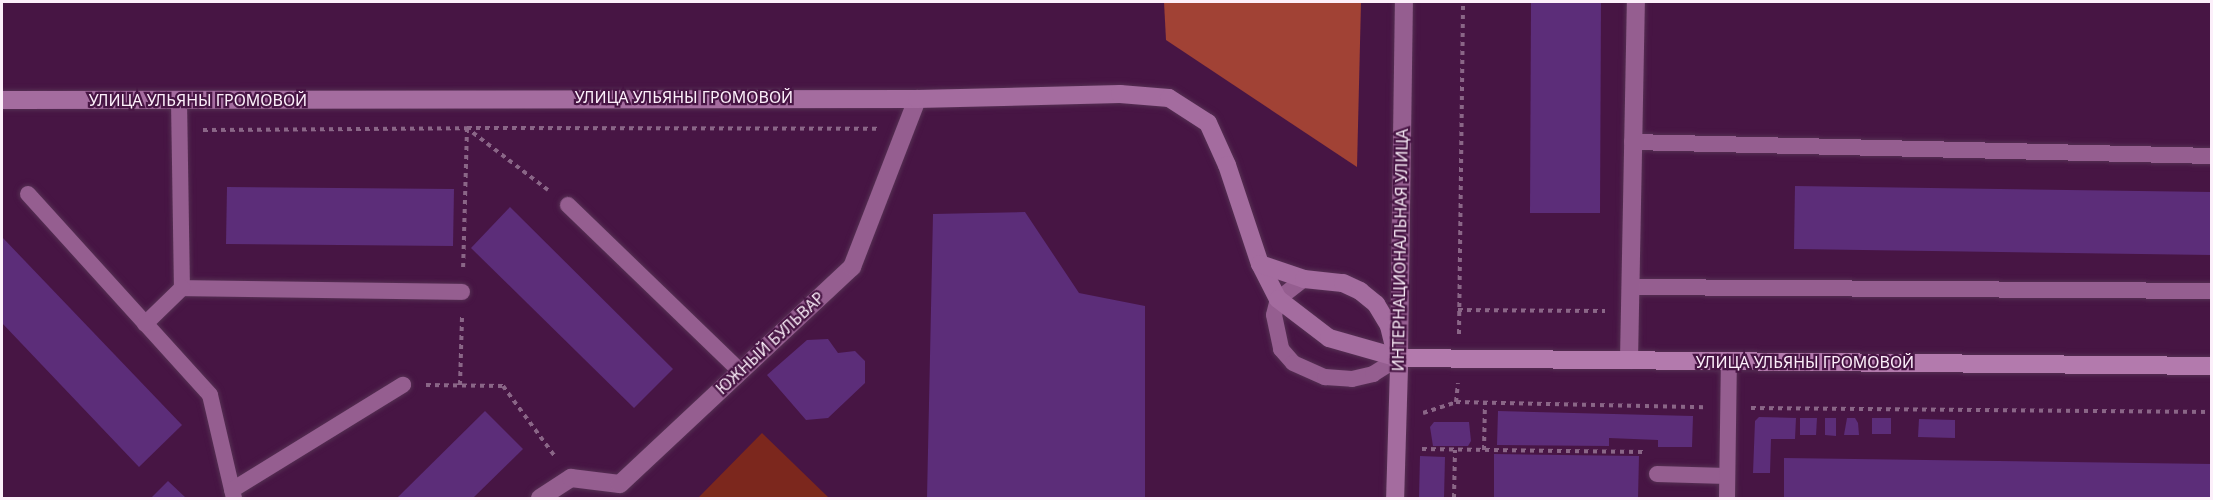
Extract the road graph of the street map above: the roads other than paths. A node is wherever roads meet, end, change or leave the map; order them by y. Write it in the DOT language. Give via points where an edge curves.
graph roads {
  1 [pos="1404,2"];
  2 [pos="1636,2"];
  3 [pos="917,99"];
  4 [pos="2,100"];
  5 [pos="179,100"];
  6 [pos="1632,142"];
  7 [pos="2211,156"];
  8 [pos="28,194"];
  9 [pos="567,205"];
  10 [pos="1260,264"];
  11 [pos="1304,279"];
  12 [pos="1631,287"];
  13 [pos="182,288"];
  14 [pos="2211,291"];
  15 [pos="462,292"];
  16 [pos="1278,299"];
  17 [pos="145,324"];
  18 [pos="1399,357"];
  19 [pos="1629,360"];
  20 [pos="1728,362"];
  21 [pos="2211,366"];
  22 [pos="740,371"];
  23 [pos="403,385"];
  24 [pos="1657,474"];
  25 [pos="1727,476"];
  26 [pos="621,491"];
  27 [pos="233,494"];
  28 [pos="540,498"];
  29 [pos="1395,498"];
  30 [pos="1727,498"];
  1 -- 18 [label="street, ИНТЕРНАЦИОНАЛЬНАЯ УЛИЦА"];
  2 -- 6 [label="street"];
  3 -- 5 [label="main road, УЛИЦА УЛЬЯНЫ ГРОМОВОЙ"];
  3 -- 10 [label="main road, УЛИЦА УЛЬЯНЫ ГРОМОВОЙ" via="1120,94 1169,98 1208,123 1227,165"];
  3 -- 22 [label="street, ЮЖНЫЙ БУЛЬВАР" via="852,267"];
  4 -- 5 [label="main road, УЛИЦА УЛЬЯНЫ ГРОМОВОЙ"];
  5 -- 13 [label="lane"];
  6 -- 7 [label="lane"];
  6 -- 12 [label="street"];
  8 -- 17 [label="lane"];
  9 -- 22 [label="lane"];
  10 -- 11 [label="main road"];
  10 -- 16 [label="main road, УЛИЦА УЛЬЯНЫ ГРОМОВОЙ"];
  11 -- 16 [label="lane"];
  11 -- 18 [label="main road" via="1343,283 1376,304 1389,326"];
  12 -- 14 [label="lane"];
  12 -- 19 [label="street"];
  13 -- 15 [label="lane"];
  13 -- 17 [label="lane"];
  16 -- 18 [label="main road, УЛИЦА УЛЬЯНЫ ГРОМОВОЙ" via="1329,338"];
  16 -- 18 [label="lane" via="1274,315 1281,349 1308,372 1352,379 1373,374"];
  17 -- 27 [label="lane" via="210,395"];
  18 -- 19 [label="main road, УЛИЦА УЛЬЯНЫ ГРОМОВОЙ"];
  18 -- 29 [label="main road, ИНТЕРНАЦИОНАЛЬНАЯ УЛИЦА"];
  19 -- 20 [label="main road, УЛИЦА УЛЬЯНЫ ГРОМОВОЙ"];
  20 -- 21 [label="main road, УЛИЦА УЛЬЯНЫ ГРОМОВОЙ"];
  20 -- 25 [label="lane"];
  22 -- 26 [label="street, ЮЖНЫЙ БУЛЬВАР"];
  23 -- 27 [label="lane"];
  24 -- 25 [label="lane"];
  25 -- 30 [label="lane"];
  26 -- 28 [label="street, ЮЖНЫЙ БУЛЬВАР" via="571,478"];
}
